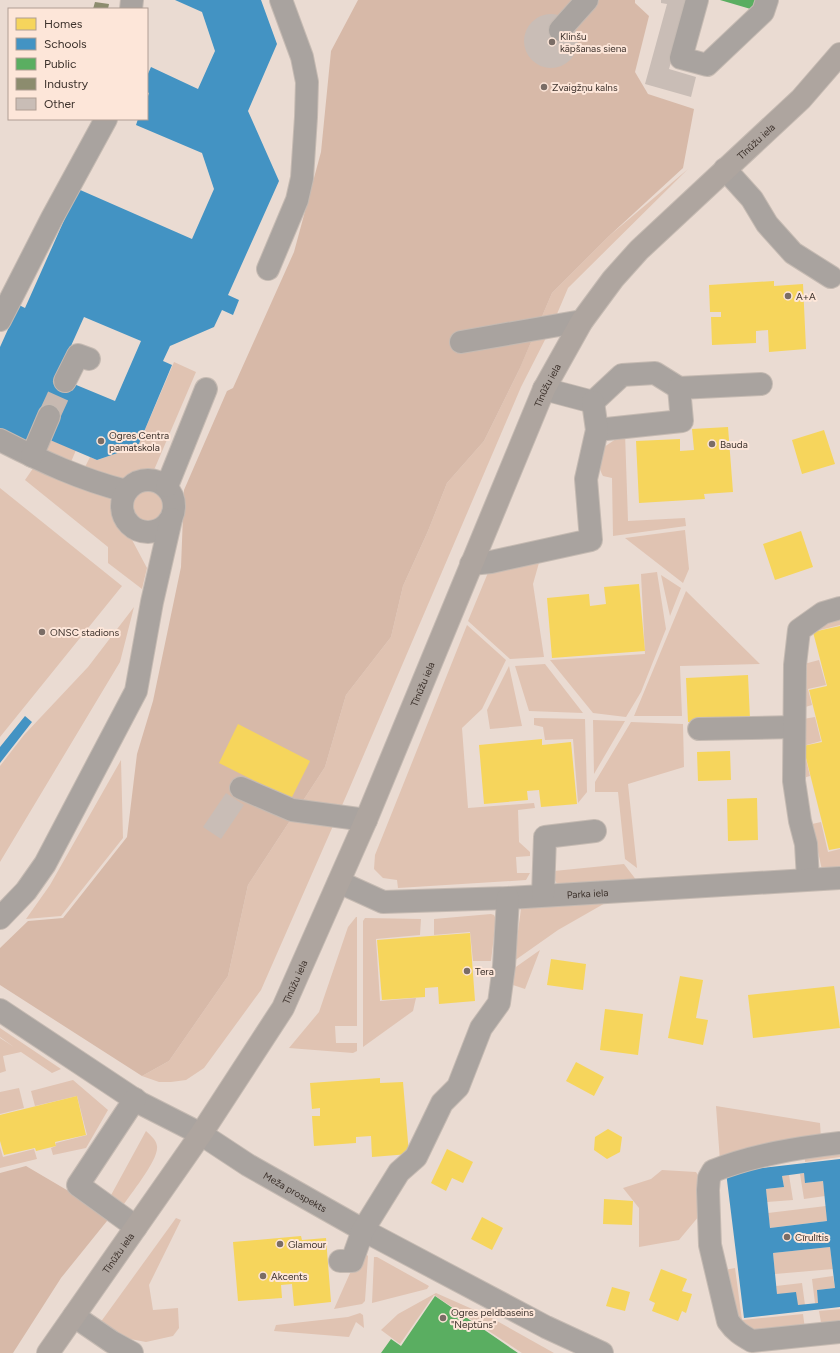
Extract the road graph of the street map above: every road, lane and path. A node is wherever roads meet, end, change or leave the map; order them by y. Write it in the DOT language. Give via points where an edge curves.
graph roads {
  1 [pos="281,0"];
  2 [pos="587,0"];
  3 [pos="697,0"];
  4 [pos="767,0"];
  5 [pos="560,30"];
  6 [pos="840,54"];
  7 [pos="105,120"];
  8 [pos="725,169"];
  9 [pos="268,269"];
  10 [pos="831,277"];
  11 [pos="0,320"];
  12 [pos="582,322"];
  13 [pos="461,342"];
  14 [pos="89,359"];
  15 [pos="65,380"];
  16 [pos="761,384"];
  17 [pos="679,388"];
  18 [pos="206,389"];
  19 [pos="544,389"];
  20 [pos="593,402"];
  21 [pos="49,416"];
  22 [pos="597,430"];
  23 [pos="0,440"];
  24 [pos="32,456"];
  25 [pos="166,486"];
  26 [pos="126,491"];
  27 [pos="171,519"];
  28 [pos="143,532"];
  29 [pos="471,564"];
  30 [pos="158,574"];
  31 [pos="840,608"];
  32 [pos="794,726"];
  33 [pos="699,729"];
  34 [pos="241,788"];
  35 [pos="366,820"];
  36 [pos="595,831"];
  37 [pos="840,878"];
  38 [pos="808,879"];
  39 [pos="339,882"];
  40 [pos="543,895"];
  41 [pos="508,898"];
  42 [pos="0,918"];
  43 [pos="0,1010"];
  44 [pos="135,1099"];
  45 [pos="200,1134"];
  46 [pos="840,1143"];
  47 [pos="136,1227"];
  48 [pos="363,1230"];
  49 [pos="340,1261"];
  50 [pos="74,1316"];
  51 [pos="840,1332"];
  52 [pos="599,1352"];
  53 [pos="48,1353"];
  54 [pos="132,1353"];
  1 -- 9 [label="street" via="302,57 307,82 306,117 302,178 297,200"];
  2 -- 5 [label="street"];
  3 -- 4 [label="street" via="681,58 707,65 763,12"];
  6 -- 8 [label="main road, Tīnūžu iela" via="801,98"];
  7 -- 11 [label="street"];
  8 -- 10 [label="street" via="752,199 767,224 793,253"];
  8 -- 12 [label="main road, Tīnūžu iela" via="639,250 613,279"];
  12 -- 13 [label="street"];
  12 -- 19 [label="main road, Tīnūžu iela"];
  14 -- 15 [label="street" via="78,355"];
  16 -- 17 [label="street"];
  17 -- 20 [label="street" via="655,373 622,375"];
  17 -- 22 [label="street" via="682,421"];
  18 -- 25 [label="street"];
  19 -- 20 [label="street"];
  19 -- 29 [label="main road, Tīnūžu iela"];
  20 -- 22 [label="street"];
  21 -- 24 [label="street"];
  22 -- 29 [label="street" via="586,479 592,540"];
  23 -- 24 [label="street"];
  24 -- 26 [label="street" via="94,483"];
  25 -- 26 [label="street" via="157,481 141,480 132,484"];
  25 -- 27 [label="street" via="172,493 174,502"];
  26 -- 28 [label="street" via="121,504 123,513 132,527"];
  27 -- 28 [label="street" via="155,532"];
  27 -- 30 [label="street"];
  28 -- 30 [label="street"];
  29 -- 35 [label="main road, Tīnūžu iela"];
  30 -- 42 [label="street" via="136,692 45,864 26,892"];
  31 -- 32 [label="street" via="823,613 799,630 795,665"];
  32 -- 33 [label="street"];
  32 -- 38 [label="street" via="794,781 806,844"];
  34 -- 35 [label="street" via="292,810"];
  35 -- 39 [label="main road, Tīnūžu iela"];
  36 -- 40 [label="street" via="545,837"];
  37 -- 38 [label="street, Parka iela"];
  38 -- 40 [label="street, Parka iela"];
  39 -- 41 [label="street, Parka iela" via="383,902"];
  39 -- 45 [label="main road, Tīnūžu iela" via="283,1008"];
  40 -- 41 [label="street, Parka iela"];
  41 -- 48 [label="street" via="499,1003 481,1028 458,1087 442,1103 416,1157 399,1172"];
  43 -- 44 [label="street, Meža prospekts"];
  44 -- 45 [label="street, Meža prospekts"];
  44 -- 47 [label="street" via="78,1185"];
  45 -- 47 [label="main road, Tīnūžu iela"];
  45 -- 48 [label="street, Meža prospekts"];
  46 -- 51 [label="street" via="728,1165 713,1171 709,1178 708,1190 710,1245 728,1321 733,1329 752,1340"];
  47 -- 50 [label="main road, Tīnūžu iela"];
  48 -- 49 [label="street" via="352,1261"];
  48 -- 52 [label="street, Meža prospekts" via="519,1313"];
  50 -- 53 [label="main road, Tīnūžu iela"];
  50 -- 54 [label="street"];
}
